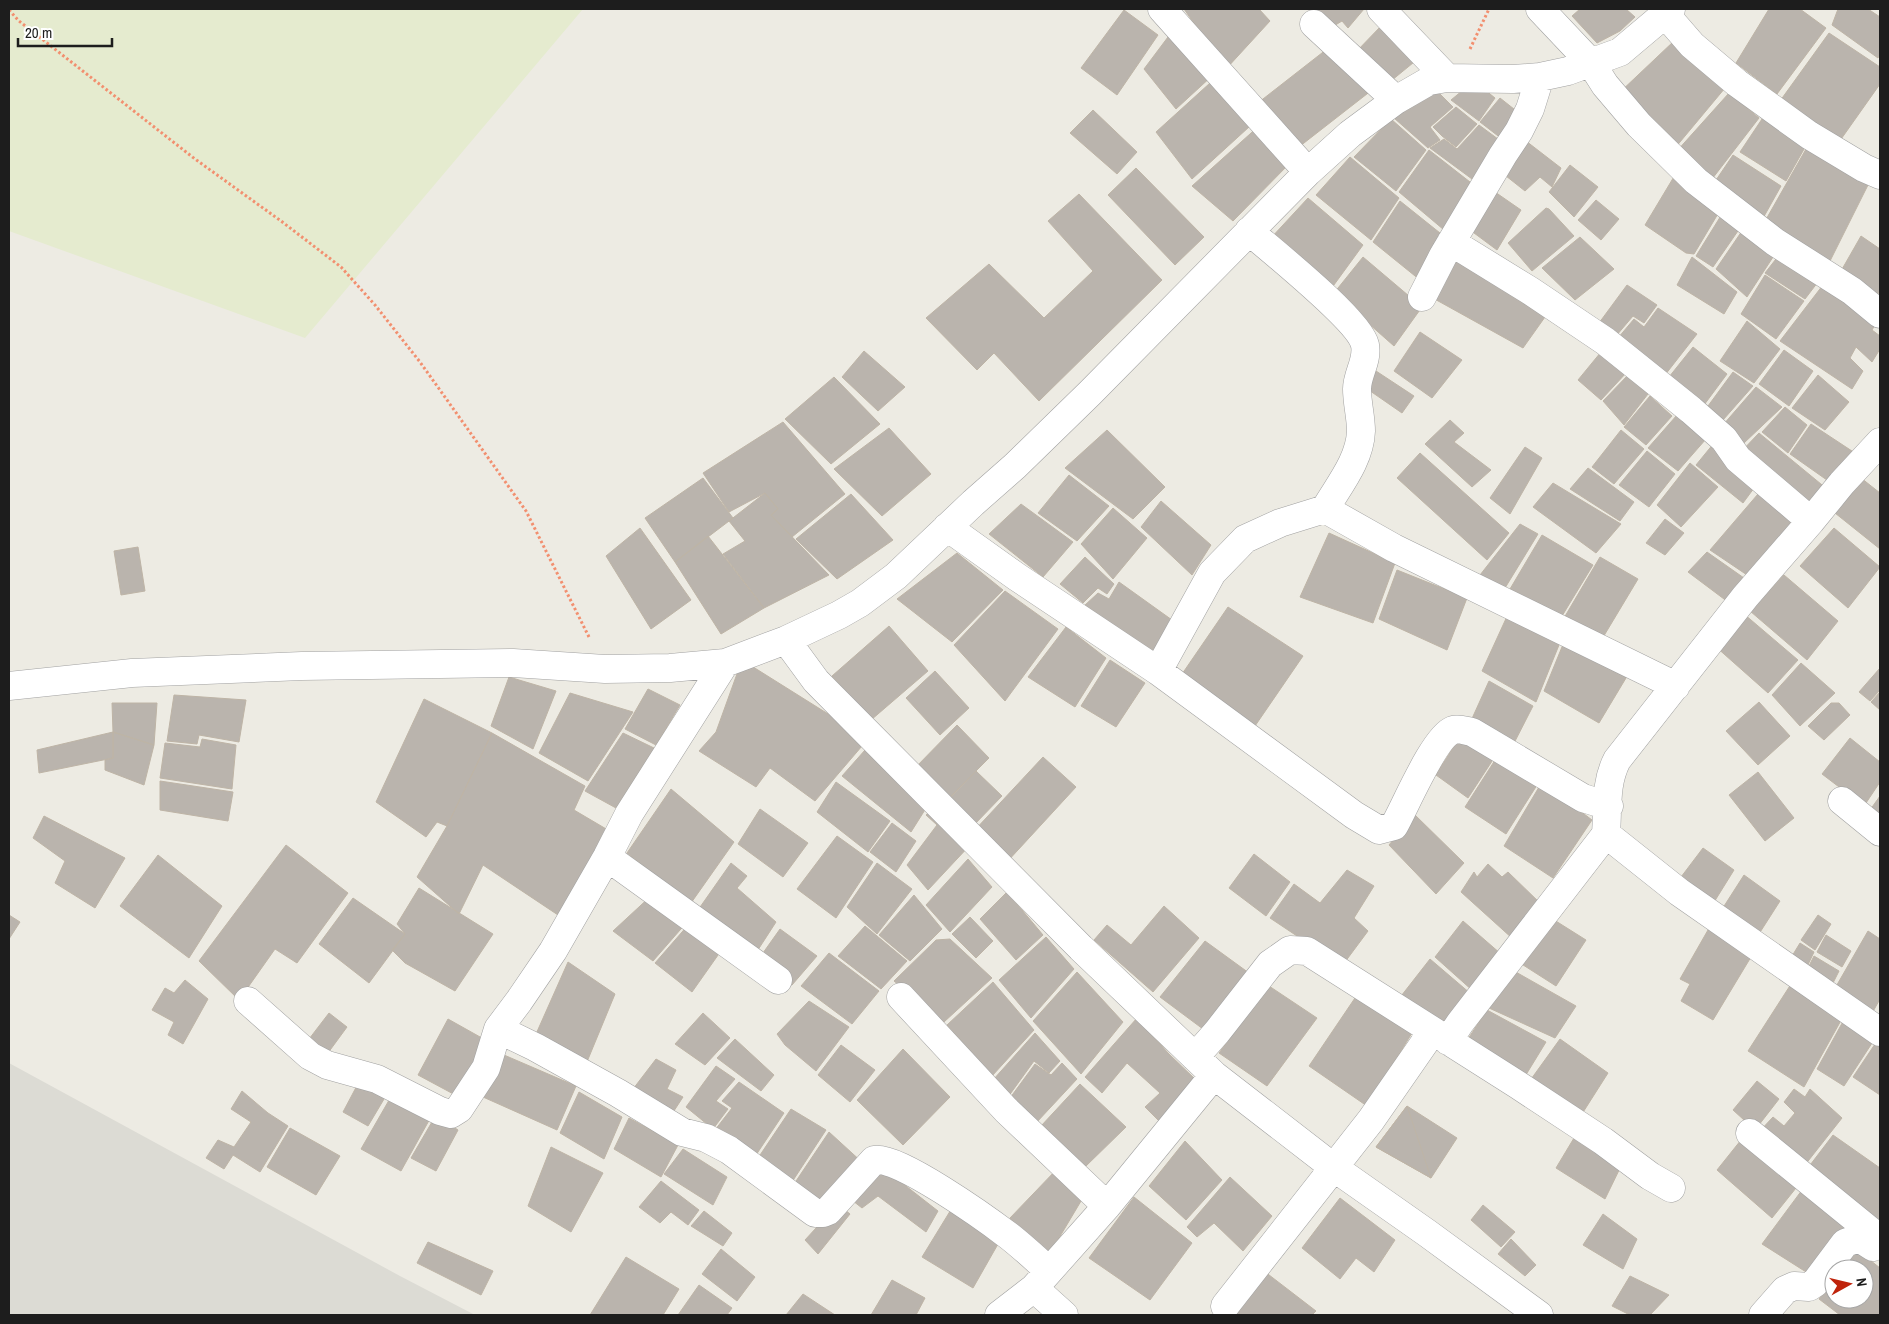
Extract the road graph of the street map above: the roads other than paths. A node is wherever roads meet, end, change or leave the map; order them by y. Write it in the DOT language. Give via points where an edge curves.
graph roads {
  1 [pos="1162,9"];
  2 [pos="1381,9"];
  3 [pos="1540,9"];
  4 [pos="1669,12"];
  5 [pos="1314,24"];
  6 [pos="1590,63"];
  7 [pos="1540,77"];
  8 [pos="1452,78"];
  9 [pos="1396,100"];
  10 [pos="1308,172"];
  11 [pos="1880,175"];
  12 [pos="1249,231"];
  13 [pos="1452,242"];
  14 [pos="1422,297"];
  15 [pos="1880,314"];
  16 [pos="1880,442"];
  17 [pos="1324,508"];
  18 [pos="1811,521"];
  19 [pos="947,527"];
  20 [pos="786,640"];
  21 [pos="725,663"];
  22 [pos="1158,671"];
  23 [pos="9,686"];
  24 [pos="1676,686"];
  25 [pos="1842,802"];
  26 [pos="1608,806"];
  27 [pos="1880,832"];
  28 [pos="1606,834"];
  29 [pos="607,857"];
  30 [pos="778,980"];
  31 [pos="901,997"];
  32 [pos="248,1001"];
  33 [pos="498,1028"];
  34 [pos="1880,1032"];
  35 [pos="1440,1036"];
  36 [pos="1204,1066"];
  37 [pos="1750,1133"];
  38 [pos="1333,1167"];
  39 [pos="1671,1188"];
  40 [pos="1106,1206"];
  41 [pos="1878,1244"];
  42 [pos="1042,1280"];
  43 [pos="1225,1306"];
  44 [pos="999,1315"];
  45 [pos="1064,1315"];
  46 [pos="1539,1315"];
  47 [pos="1763,1315"];
  1 -- 10 [label="street"];
  2 -- 8 [label="street"];
  3 -- 6 [label="street"];
  4 -- 6 [label="street" via="1620,52"];
  4 -- 11 [label="street" via="1692,45 1737,83 1809,134"];
  5 -- 9 [label="street"];
  6 -- 7 [label="street"];
  6 -- 15 [label="street" via="1639,125 1696,181 1775,242 1852,291"];
  7 -- 8 [label="street"];
  7 -- 13 [label="street" via="1519,131"];
  8 -- 9 [label="street" via="1429,81"];
  9 -- 10 [label="street" via="1350,134"];
  10 -- 12 [label="street"];
  12 -- 17 [label="street" via="1355,326 1364,343 1366,353 1357,388 1360,443 1356,457"];
  12 -- 19 [label="street" via="1015,466"];
  13 -- 14 [label="street"];
  13 -- 18 [label="street" via="1605,341 1692,410 1724,438 1738,459"];
  16 -- 18 [label="street"];
  17 -- 22 [label="street" via="1245,539 1212,574"];
  17 -- 24 [label="street" via="1394,548"];
  18 -- 24 [label="street" via="1744,596"];
  19 -- 20 [label="street" via="896,576 860,603"];
  19 -- 22 [label="street"];
  20 -- 21 [label="street"];
  20 -- 36 [label="street" via="816,681 1081,948"];
  21 -- 23 [label="street" via="604,669 513,663 302,666 132,673"];
  21 -- 29 [label="street" via="629,814"];
  22 -- 26 [label="street" via="1379,830 1394,826 1418,776 1443,738 1453,730 1472,732 1583,798"];
  24 -- 26 [label="street" via="1611,770"];
  25 -- 27 [label="street"];
  26 -- 28 [label="street"];
  28 -- 34 [label="street" via="1679,892"];
  28 -- 35 [label="street" via="1466,1015"];
  29 -- 30 [label="street"];
  29 -- 33 [label="street" via="553,951"];
  31 -- 40 [label="street" via="1006,1110"];
  32 -- 33 [label="street" via="310,1056 327,1065 377,1079 450,1114 459,1109 486,1068"];
  33 -- 42 [label="street" via="682,1132 706,1138 730,1150 815,1214 828,1211 874,1160 882,1159 916,1173 992,1224"];
  35 -- 36 [label="street" via="1307,951 1290,950 1270,964 1217,1032"];
  35 -- 38 [label="street"];
  35 -- 39 [label="street"];
  36 -- 38 [label="street"];
  36 -- 40 [label="street"];
  37 -- 41 [label="street"];
  38 -- 43 [label="street"];
  38 -- 46 [label="street"];
  40 -- 42 [label="street"];
  41 -- 47 [label="street" via="1860,1238 1845,1242 1810,1287 1794,1286 1785,1290"];
  42 -- 44 [label="street"];
  42 -- 45 [label="street"];
}
